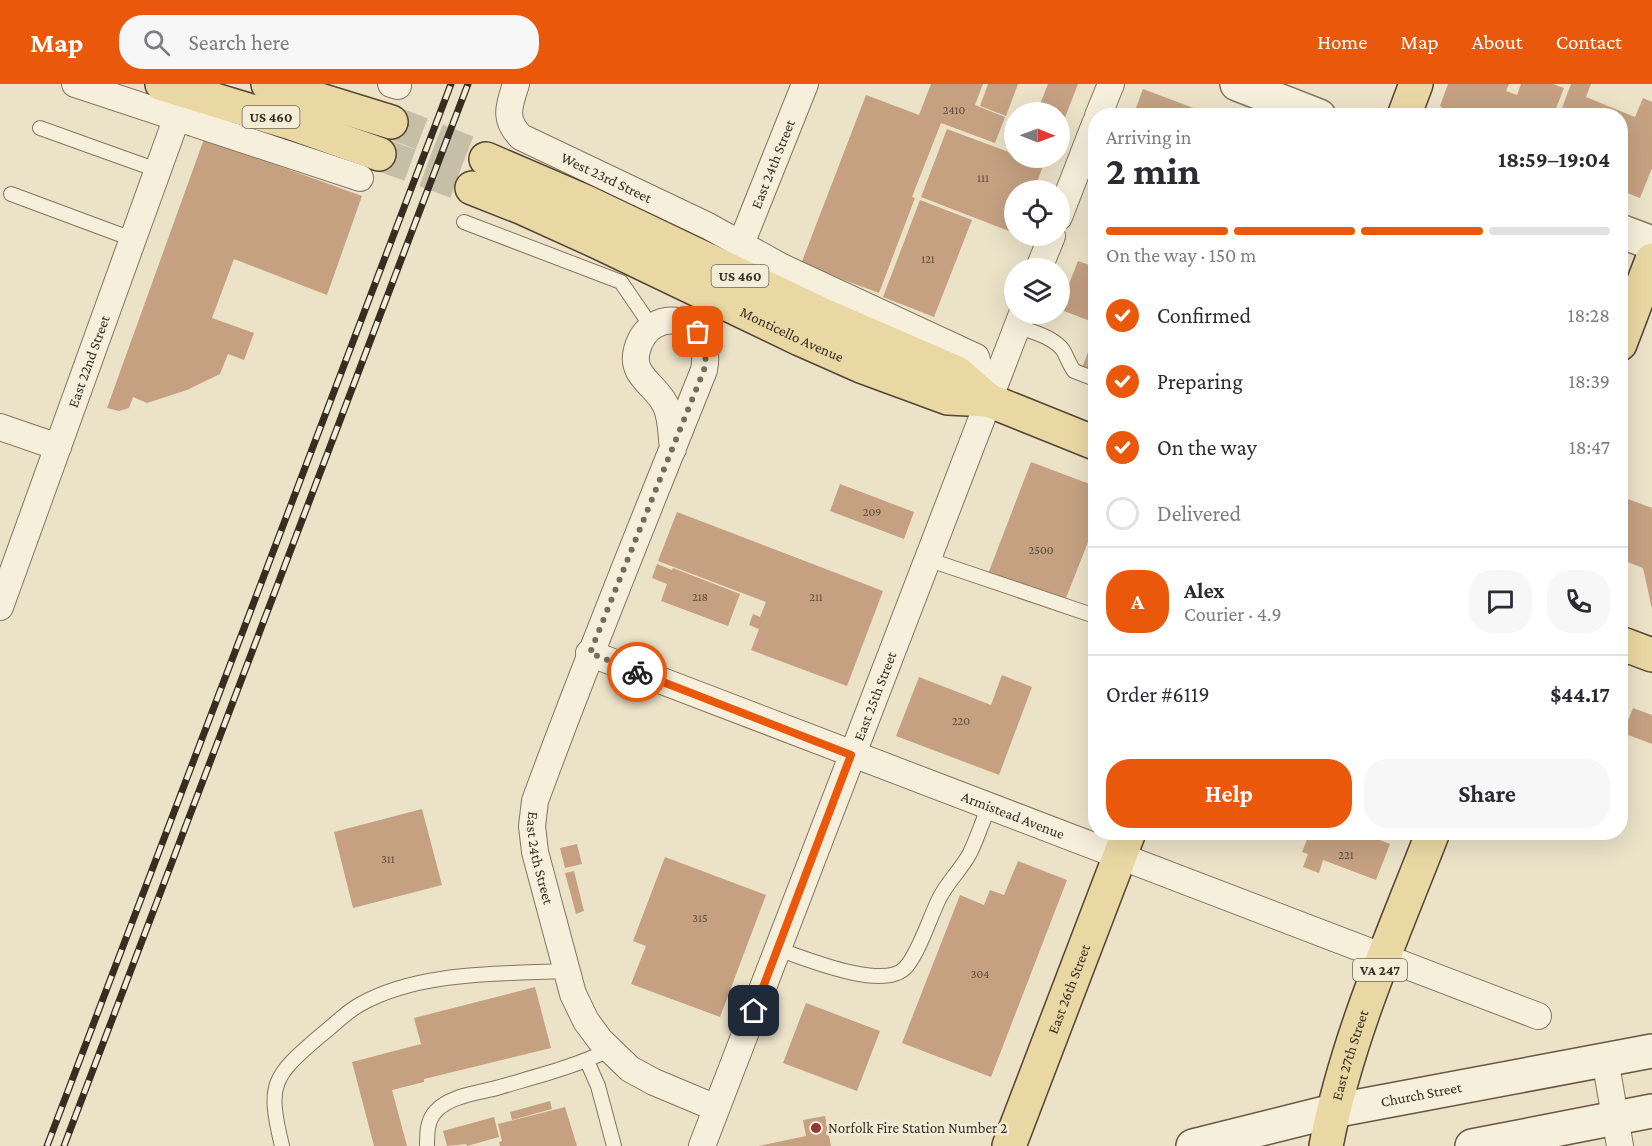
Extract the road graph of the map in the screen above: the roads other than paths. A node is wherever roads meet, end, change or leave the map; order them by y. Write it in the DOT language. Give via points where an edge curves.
graph roads {
  1 [pos="75,84"];
  2 [pos="162,84"];
  3 [pos="268,84"];
  4 [pos="516,84"];
  5 [pos="805,84"];
  6 [pos="1111,84"];
  7 [pos="1237,84"];
  8 [pos="1416,84"];
  9 [pos="1101,108"];
  10 [pos="1298,108"];
  11 [pos="1407,108"];
  12 [pos="177,117"];
  13 [pos="391,122"];
  14 [pos="40,128"];
  15 [pos="1088,142"];
  16 [pos="486,159"];
  17 [pos="369,166"];
  18 [pos="157,170"];
  19 [pos="472,188"];
  20 [pos="1070,189"];
  21 [pos="11,194"];
  22 [pos="464,222"];
  23 [pos="1628,234"];
  24 [pos="132,239"];
  25 [pos="1652,243"];
  26 [pos="741,244"];
  27 [pos="1652,260"];
  28 [pos="1628,323"];
  29 [pos="1017,324"];
  30 [pos="1025,324"];
  31 [pos="651,326"];
  32 [pos="1088,376"];
  33 [pos="988,400"];
  34 [pos="0,427"];
  35 [pos="1088,440"];
  36 [pos="58,447"];
  37 [pos="673,449"];
  38 [pos="927,559"];
  39 [pos="0,607"];
  40 [pos="1088,614"];
  41 [pos="1628,646"];
  42 [pos="590,653"];
  43 [pos="1652,655"];
  44 [pos="851,755"];
  45 [pos="989,807"];
  46 [pos="1088,834"];
  47 [pos="1109,840"];
  48 [pos="1430,840"];
  49 [pos="1124,844"];
  50 [pos="778,949"];
  51 [pos="1385,957"];
  52 [pos="566,971"];
  53 [pos="1538,1016"];
  54 [pos="1652,1051"];
  55 [pos="598,1055"];
  56 [pos="1605,1059"];
  57 [pos="716,1108"];
  58 [pos="1333,1111"];
  59 [pos="1652,1111"];
  60 [pos="1618,1132"];
  61 [pos="282,1146"];
  62 [pos="427,1146"];
  63 [pos="614,1146"];
  64 [pos="702,1146"];
  65 [pos="1009,1146"];
  66 [pos="1193,1146"];
  67 [pos="1326,1146"];
  68 [pos="1472,1146"];
  1 -- 12 [label="street"];
  2 -- 17 [label="main road, US 460" via="291,123"];
  3 -- 13 [label="main road, US 460"];
  4 -- 26 [label="street, West 23rd Street" via="509,119 521,137"];
  5 -- 26 [label="street, East 24th Street"];
  6 -- 9 [label="street"];
  7 -- 10 [label="main road"];
  8 -- 11 [label="main road"];
  12 -- 17 [label="street"];
  12 -- 18 [label="street, East 22nd Street"];
  14 -- 18 [label="lane"];
  15 -- 20 [label="street"];
  16 -- 33 [label="main road, Monticello Avenue / US 460" via="957,373"];
  18 -- 24 [label="street, East 22nd Street"];
  19 -- 33 [label="main road, Monticello Avenue / US 460" via="600,243 861,366 948,398"];
  21 -- 24 [label="lane"];
  22 -- 31 [label="lane" via="621,282"];
  23 -- 25 [label="main road"];
  24 -- 36 [label="street, East 22nd Street"];
  26 -- 33 [label="street, West 23rd Street" via="976,357"];
  27 -- 28 [label="main road"];
  29 -- 33 [label="street, East 25th Street"];
  30 -- 32 [label="lane" via="1057,344 1074,371"];
  31 -- 37 [label="street, East 24th Street" via="636,351 636,367 665,404"];
  31 -- 37 [label="street, East 24th Street" via="672,321 688,324 704,341 704,370"];
  33 -- 35 [label="main road, Monticello Avenue / US 460"];
  33 -- 38 [label="street, East 25th Street"];
  34 -- 36 [label="street"];
  36 -- 39 [label="street, East 22nd Street"];
  37 -- 42 [label="street, East 24th Street"];
  38 -- 40 [label="lane"];
  38 -- 44 [label="street, East 25th Street"];
  41 -- 43 [label="main road"];
  42 -- 44 [label="street, Armistead Avenue"];
  42 -- 52 [label="street, East 24th Street" via="535,801 532,826 535,852"];
  44 -- 45 [label="street, Armistead Avenue"];
  44 -- 50 [label="street, East 25th Street"];
  45 -- 46 [label="street, Armistead Avenue"];
  45 -- 50 [label="lane" via="969,854 940,896 903,970 872,977"];
  47 -- 49 [label="street, Armistead Avenue"];
  48 -- 51 [label="main road, East 27th Street / VA 247"];
  49 -- 51 [label="street, Armistead Avenue"];
  49 -- 65 [label="main road, East 26th Street"];
  50 -- 57 [label="street, East 25th Street"];
  51 -- 53 [label="street, Armistead Avenue"];
  51 -- 58 [label="main road, East 27th Street / VA 247" via="1351,1047"];
  52 -- 55 [label="street, East 24th Street"];
  52 -- 61 [label="lane" via="440,979 380,994 357,1006 292,1060 279,1077 274,1112"];
  54 -- 56 [label="main road, Church Street"];
  55 -- 57 [label="street, East 24th Street"];
  55 -- 62 [label="lane" via="450,1101 433,1113"];
  55 -- 63 [label="lane" via="598,1086"];
  56 -- 58 [label="main road, Church Street"];
  56 -- 60 [label="street"];
  57 -- 64 [label="street, East 25th Street"];
  58 -- 66 [label="main road, Church Street"];
  58 -- 67 [label="main road, East 27th Street / VA 247"];
  59 -- 60 [label="main road"];
  60 -- 68 [label="main road"];
}
